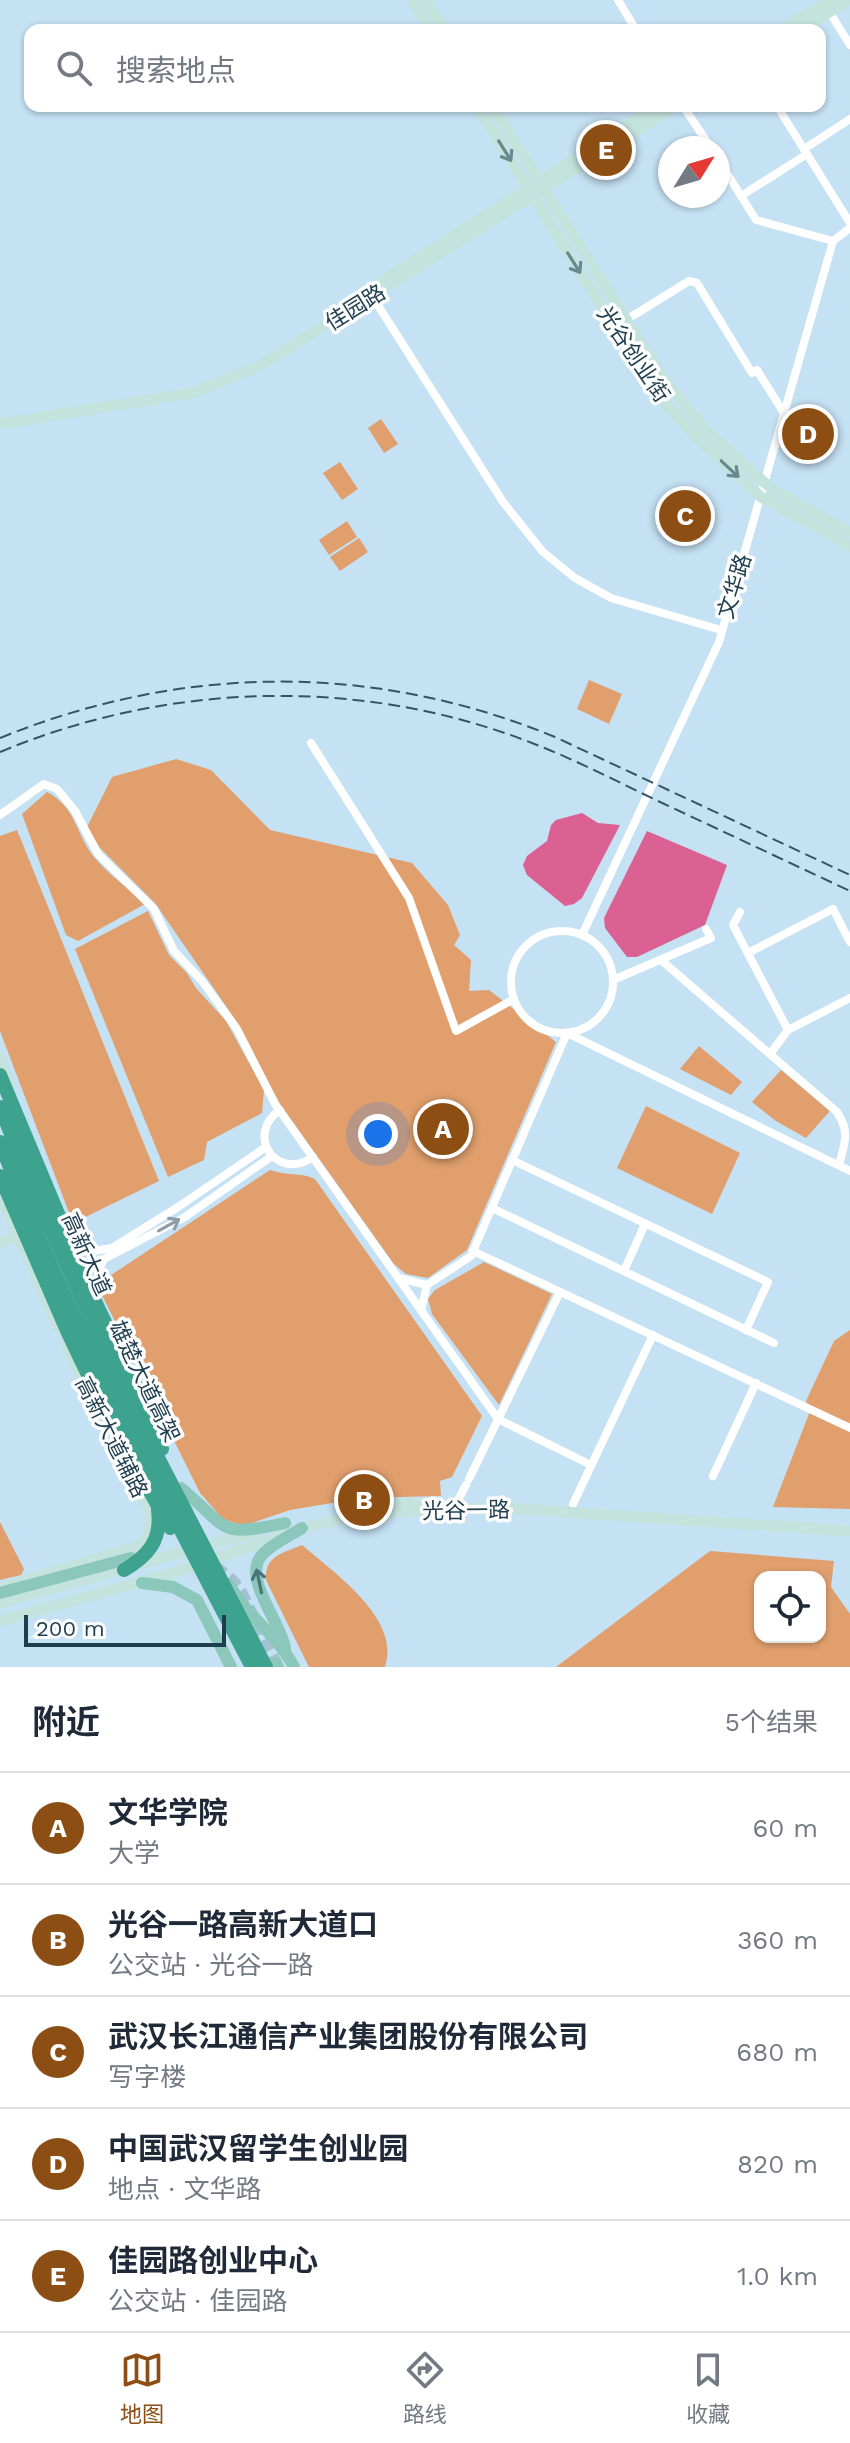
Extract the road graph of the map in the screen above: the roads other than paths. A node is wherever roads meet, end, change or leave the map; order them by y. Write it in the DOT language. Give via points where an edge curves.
graph roads {
  1 [pos="412,0"];
  2 [pos="426,0"];
  3 [pos="618,0"];
  4 [pos="849,0"];
  5 [pos="828,5"];
  6 [pos="426,24"];
  7 [pos="441,24"];
  8 [pos="632,24"];
  9 [pos="792,24"];
  10 [pos="807,24"];
  11 [pos="850,45"];
  12 [pos="481,112"];
  13 [pos="496,112"];
  14 [pos="649,112"];
  15 [pos="666,112"];
  16 [pos="687,112"];
  17 [pos="781,112"];
  18 [pos="850,119"];
  19 [pos="703,136"];
  20 [pos="805,151"];
  21 [pos="730,178"];
  22 [pos="542,184"];
  23 [pos="530,192"];
  24 [pos="741,196"];
  25 [pos="850,226"];
  26 [pos="833,241"];
  27 [pos="372,296"];
  28 [pos="626,320"];
  29 [pos="784,413"];
  30 [pos="0,417"];
  31 [pos="0,424"];
  32 [pos="765,483"];
  33 [pos="761,497"];
  34 [pos="850,532"];
  35 [pos="850,546"];
  36 [pos="721,630"];
  37 [pos="311,743"];
  38 [pos="0,815"];
  39 [pos="740,912"];
  40 [pos="706,929"];
  41 [pos="582,935"];
  42 [pos="850,942"];
  43 [pos="748,953"];
  44 [pos="661,960"];
  45 [pos="613,980"];
  46 [pos="850,998"];
  47 [pos="514,999"];
  48 [pos="788,1030"];
  49 [pos="567,1033"];
  50 [pos="770,1054"];
  51 [pos="0,1058"];
  52 [pos="0,1075"];
  53 [pos="0,1097"];
  54 [pos="0,1107"];
  55 [pos="280,1110"];
  56 [pos="0,1142"];
  57 [pos="266,1147"];
  58 [pos="37,1152"];
  59 [pos="0,1154"];
  60 [pos="272,1156"];
  61 [pos="313,1157"];
  62 [pos="512,1160"];
  63 [pos="839,1165"];
  64 [pos="850,1171"];
  65 [pos="0,1176"];
  66 [pos="0,1194"];
  67 [pos="492,1208"];
  68 [pos="6,1209"];
  69 [pos="47,1215"];
  70 [pos="645,1224"];
  71 [pos="0,1226"];
  72 [pos="31,1230"];
  73 [pos="17,1236"];
  74 [pos="75,1242"];
  75 [pos="0,1243"];
  76 [pos="0,1249"];
  77 [pos="473,1251"];
  78 [pos="26,1257"];
  79 [pos="624,1271"];
  80 [pos="399,1278"];
  81 [pos="427,1285"];
  82 [pos="97,1291"];
  83 [pos="560,1292"];
  84 [pos="421,1310"];
  85 [pos="746,1330"];
  86 [pos="653,1335"];
  87 [pos="774,1343"];
  88 [pos="756,1383"];
  89 [pos="498,1419"];
  90 [pos="145,1424"];
  91 [pos="850,1428"];
  92 [pos="163,1452"];
  93 [pos="140,1459"];
  94 [pos="591,1465"];
  95 [pos="713,1476"];
  96 [pos="181,1488"];
  97 [pos="458,1500"];
  98 [pos="573,1504"];
  99 [pos="158,1510"];
  100 [pos="285,1523"];
  101 [pos="850,1523"];
  102 [pos="302,1528"];
  103 [pos="850,1531"];
  104 [pos="257,1538"];
  105 [pos="210,1545"];
  106 [pos="187,1552"];
  107 [pos="216,1558"];
  108 [pos="194,1566"];
  109 [pos="124,1567"];
  110 [pos="142,1583"];
  111 [pos="0,1587"];
  112 [pos="121,1588"];
  113 [pos="0,1593"];
  114 [pos="0,1603"];
  115 [pos="258,1619"];
  116 [pos="0,1621"];
  117 [pos="229,1637"];
  118 [pos="286,1652"];
  119 [pos="274,1666"];
  120 [pos="231,1667"];
  121 [pos="243,1667"];
  122 [pos="252,1667"];
  123 [pos="294,1667"];
  1 -- 6 [label="main road"];
  2 -- 7 [label="main road"];
  3 -- 8 [label="street"];
  4 -- 5 [label="main road"];
  5 -- 9 [label="main road"];
  5 -- 10 [label="main road"];
  5 -- 11 [label="street"];
  12 -- 23 [label="main road, 光谷创业街, one-way"];
  13 -- 22 [label="main road, 光谷创业街"];
  14 -- 22 [label="main road, 佳园路"];
  15 -- 22 [label="main road, 佳园路"];
  16 -- 19 [label="street"];
  17 -- 20 [label="street"];
  18 -- 20 [label="street"];
  20 -- 24 [label="street"];
  20 -- 25 [label="street"];
  21 -- 24 [label="street"];
  22 -- 23 [label="main road, 佳园路"];
  22 -- 28 [label="main road, 光谷创业街"];
  23 -- 27 [label="main road, 佳园路"];
  23 -- 30 [label="main road, 佳园路" via="279,348 232,371 179,390"];
  23 -- 33 [label="main road, 光谷创业街, one-way" via="654,391"];
  24 -- 26 [label="street" via="756,220"];
  25 -- 26 [label="street"];
  26 -- 29 [label="street, 文华路"];
  27 -- 31 [label="main road, 佳园路" via="261,365 192,393"];
  27 -- 36 [label="street" via="503,502 543,552 611,598"];
  28 -- 29 [label="street" via="689,281 697,283 752,373 757,370"];
  28 -- 32 [label="main road, 光谷创业街" via="704,429"];
  29 -- 32 [label="street, 文华路"];
  32 -- 33 [label="street, 文华路"];
  32 -- 34 [label="main road, 光谷创业街"];
  33 -- 35 [label="main road, 光谷创业街"];
  33 -- 36 [label="street, 文华路"];
  36 -- 41 [label="street, 文华路"];
  37 -- 47 [label="street" via="409,898 456,1031"];
  38 -- 55 [label="street" via="44,784 57,789 98,854 148,901 174,951 237,1029"];
  39 -- 43 [label="street" via="733,925"];
  40 -- 44 [label="street" via="711,938"];
  41 -- 45 [label="street" via="607,957"];
  41 -- 47 [label="street" via="549,933 522,951 512,974"];
  42 -- 43 [label="street" via="833,909"];
  43 -- 48 [label="street"];
  44 -- 45 [label="street"];
  44 -- 50 [label="street"];
  45 -- 49 [label="street" via="608,1006 597,1020"];
  46 -- 48 [label="street"];
  47 -- 49 [label="street" via="535,1025"];
  48 -- 50 [label="street"];
  49 -- 62 [label="street"];
  49 -- 63 [label="street"];
  50 -- 63 [label="street" via="845,1123"];
  51 -- 58 [label="main road, 高新大道辅路"];
  52 -- 92 [label="highway"];
  53 -- 69 [label="main road, 高新大道"];
  54 -- 119 [label="highway, 雄楚大道高架" via="120,1384"];
  55 -- 57 [label="street" via="265,1126"];
  55 -- 61 [label="street"];
  56 -- 122 [label="highway, 雄楚大道高架" via="102,1376"];
  57 -- 60 [label="street"];
  57 -- 74 [label="street" via="112,1248 94,1251"];
  58 -- 69 [label="main road"];
  58 -- 74 [label="main road, 高新大道辅路"];
  59 -- 72 [label="main road, 高新大道"];
  60 -- 61 [label="street" via="292,1165"];
  82 -- 60 [label="street, one-way" via="104,1259 185,1217"];
  61 -- 80 [label="street"];
  62 -- 67 [label="street"];
  62 -- 70 [label="street"];
  63 -- 64 [label="street"];
  65 -- 99 [label="highway" via="102,1404"];
  66 -- 68 [label="main road, 高新大道辅路"];
  67 -- 77 [label="street"];
  67 -- 79 [label="street"];
  68 -- 71 [label="main road"];
  68 -- 73 [label="main road, 高新大道辅路"];
  69 -- 90 [label="main road, 高新大道"];
  70 -- 79 [label="street"];
  70 -- 85 [label="street" via="768,1282"];
  72 -- 73 [label="main road"];
  72 -- 93 [label="main road, 高新大道"];
  73 -- 75 [label="main road"];
  73 -- 78 [label="main road, 高新大道辅路"];
  74 -- 82 [label="main road, 高新大道辅路"];
  76 -- 78 [label="main road"];
  77 -- 81 [label="street"];
  77 -- 83 [label="street"];
  78 -- 111 [label="main road, 高新大道辅路" via="152,1523 146,1542 139,1546"];
  79 -- 85 [label="street"];
  80 -- 81 [label="street"];
  80 -- 84 [label="street"];
  81 -- 84 [label="street"];
  82 -- 92 [label="main road, 高新大道辅路" via="157,1416"];
  83 -- 86 [label="street"];
  83 -- 89 [label="street"];
  84 -- 89 [label="street"];
  85 -- 87 [label="street"];
  86 -- 88 [label="street"];
  86 -- 94 [label="street"];
  88 -- 91 [label="street"];
  88 -- 95 [label="street"];
  89 -- 94 [label="street"];
  89 -- 97 [label="street"];
  90 -- 92 [label="main road, 高新大道"];
  90 -- 93 [label="main road" via="157,1449 152,1463"];
  92 -- 96 [label="main road, 高新大道"];
  93 -- 106 [label="main road, 高新大道"];
  94 -- 98 [label="street"];
  96 -- 100 [label="main road" via="233,1531"];
  96 -- 105 [label="main road, 高新大道"];
  97 -- 98 [label="main road, 光谷一路"];
  97 -- 100 [label="main road, 光谷一路"];
  98 -- 101 [label="main road, 光谷一路"];
  99 -- 106 [label="highway"];
  99 -- 109 [label="highway" via="160,1524 151,1549"];
  100 -- 104 [label="main road, 光谷一路"];
  102 -- 103 [label="main road, 光谷一路" via="421,1510 505,1508"];
  102 -- 104 [label="main road, 光谷一路"];
  118 -- 102 [label="main road, one-way" via="283,1633 256,1582 256,1569 265,1552"];
  104 -- 105 [label="main road, 光谷一路"];
  104 -- 107 [label="main road, 光谷一路"];
  105 -- 106 [label="main road, 光谷一路"];
  105 -- 107 [label="main road, 高新大道"];
  106 -- 108 [label="main road, 高新大道"];
  106 -- 109 [label="main road, 光谷一路"];
  107 -- 108 [label="main road, 光谷一路"];
  107 -- 115 [label="main road, 高新大道" via="236,1596"];
  108 -- 110 [label="main road, 光谷一路"];
  108 -- 117 [label="main road, 高新大道"];
  109 -- 112 [label="main road" via="133,1576"];
  109 -- 113 [label="main road"];
  109 -- 114 [label="main road, 光谷一路"];
  110 -- 112 [label="main road, 光谷一路"];
  110 -- 120 [label="main road" via="173,1587 197,1600"];
  112 -- 116 [label="main road, 光谷一路"];
  115 -- 117 [label="main road" via="236,1614 229,1621"];
  115 -- 118 [label="main road, 高新大道"];
  117 -- 121 [label="main road, 高新大道"];
  118 -- 123 [label="main road, 高新大道"];
}
